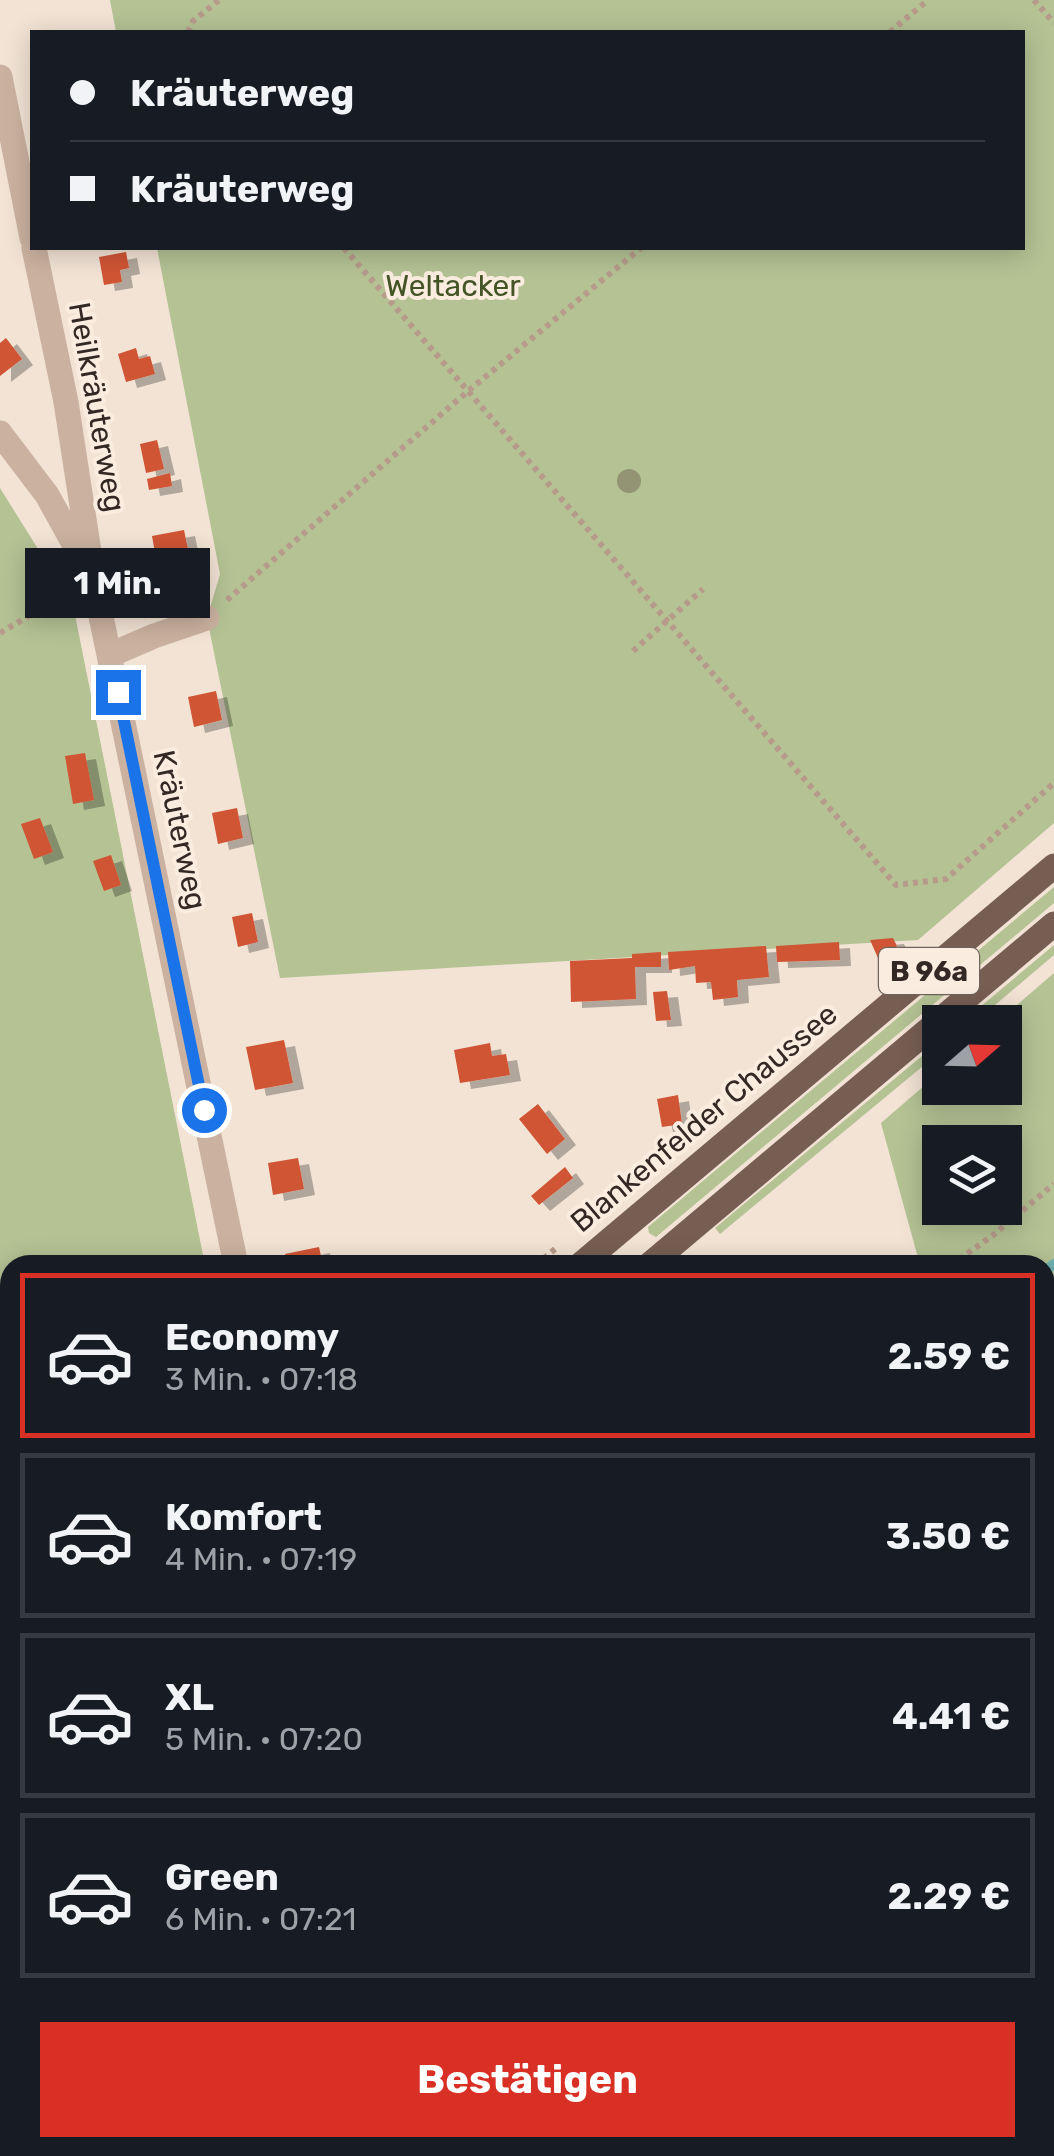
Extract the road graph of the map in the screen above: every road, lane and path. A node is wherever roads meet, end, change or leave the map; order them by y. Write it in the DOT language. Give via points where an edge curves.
graph roads {
  1 [pos="219,0"];
  2 [pos="928,0"];
  3 [pos="1034,0"];
  4 [pos="1054,23"];
  5 [pos="189,30"];
  6 [pos="892,30"];
  7 [pos="0,77"];
  8 [pos="30,228"];
  9 [pos="34,250"];
  10 [pos="346,250"];
  11 [pos="639,250"];
  12 [pos="467,392"];
  13 [pos="0,433"];
  14 [pos="93,578"];
  15 [pos="703,589"];
  16 [pos="207,618"];
  17 [pos="668,620"];
  18 [pos="0,633"];
  19 [pos="633,651"];
  20 [pos="110,655"];
  21 [pos="1054,783"];
  22 [pos="1054,866"];
  23 [pos="1054,924"];
  24 [pos="1054,1184"];
  25 [pos="234,1255"];
  26 [pos="592,1255"];
  27 [pos="661,1255"];
  28 [pos="965,1255"];
  1 -- 5 [label="path"];
  2 -- 6 [label="path"];
  3 -- 4 [label="path"];
  7 -- 8 [label="lane"];
  9 -- 14 [label="lane, Heilkräuterweg"];
  10 -- 12 [label="path"];
  11 -- 12 [label="path"];
  12 -- 16 [label="path"];
  12 -- 17 [label="path"];
  13 -- 14 [label="lane, Kräuterweg" via="46,495"];
  14 -- 18 [label="path"];
  14 -- 20 [label="lane, Kräuterweg"];
  15 -- 17 [label="path"];
  16 -- 20 [label="lane"];
  17 -- 19 [label="path"];
  17 -- 21 [label="path" via="896,885 946,879"];
  20 -- 25 [label="lane, Kräuterweg"];
  22 -- 26 [label="main road, Blankenfelder Chaussee / B 96a"];
  23 -- 27 [label="main road, B 96a"];
  24 -- 28 [label="path"];
}
